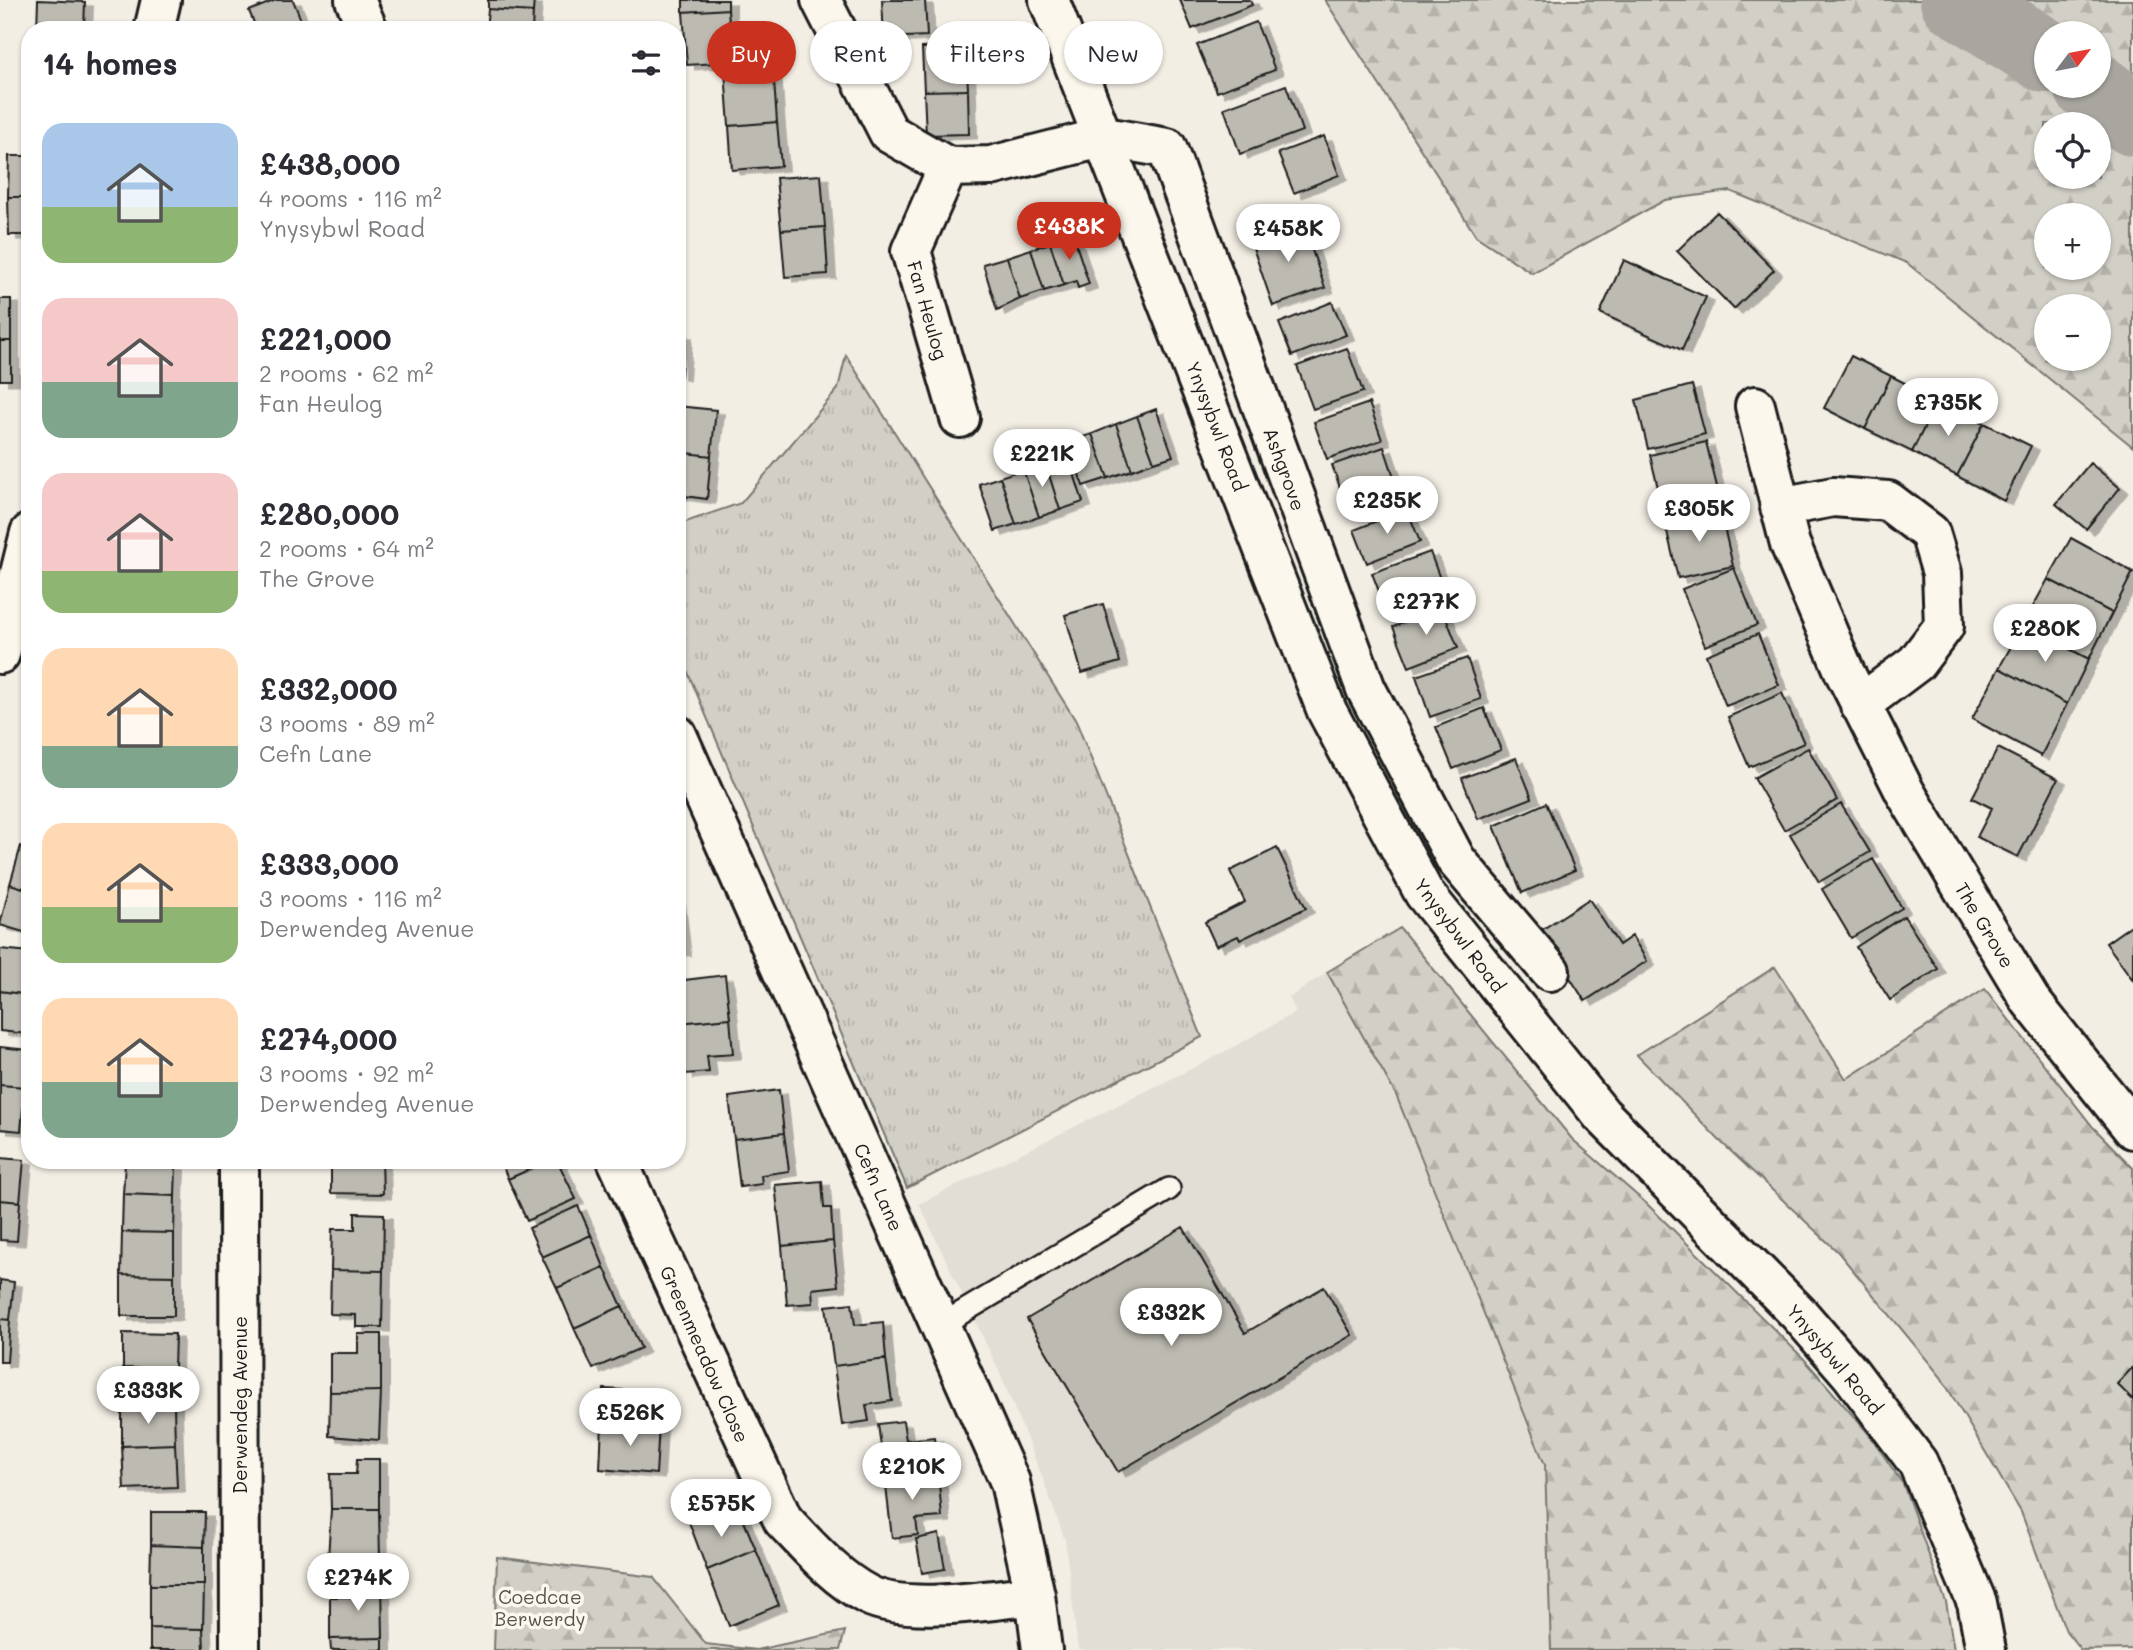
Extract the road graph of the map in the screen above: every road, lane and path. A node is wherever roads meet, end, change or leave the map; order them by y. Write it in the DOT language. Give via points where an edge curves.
graph roads {
  1 [pos="161,0"];
  2 [pos="355,0"];
  3 [pos="821,0"];
  4 [pos="1049,0"];
  5 [pos="156,21"];
  6 [pos="364,21"];
  7 [pos="1105,137"];
  8 [pos="948,167"];
  9 [pos="1755,406"];
  10 [pos="960,418"];
  11 [pos="1780,507"];
  12 [pos="21,569"];
  13 [pos="0,654"];
  14 [pos="1860,705"];
  15 [pos="686,755"];
  16 [pos="1550,971"];
  17 [pos="2133,1129"];
  18 [pos="239,1169"];
  19 [pos="621,1169"];
  20 [pos="1168,1189"];
  21 [pos="941,1325"];
  22 [pos="1034,1595"];
  23 [pos="240,1650"];
  24 [pos="1042,1650"];
  25 [pos="1986,1650"];
  1 -- 5 [label="street"];
  2 -- 6 [label="street"];
  3 -- 8 [label="street" via="889,133"];
  4 -- 7 [label="street, Ynysybwl Road"];
  7 -- 8 [label="street" via="991,166"];
  7 -- 16 [label="street, Ashgrove" via="1167,148 1366,689 1456,860"];
  7 -- 25 [label="street, Ynysybwl Road" via="1327,711 1424,893 1601,1114 1799,1314 1852,1374 1918,1463 1977,1603"];
  8 -- 10 [label="street, Fan Heulog" via="911,251"];
  9 -- 11 [label="street, The Grove"];
  11 -- 14 [label="street, The Grove" via="1790,544"];
  11 -- 14 [label="street" via="1833,497 1888,501 1930,533 1942,573 1944,626 1916,663"];
  12 -- 13 [label="street"];
  14 -- 17 [label="street, The Grove" via="1905,792 2030,1000"];
  15 -- 21 [label="street, Cefn Lane"];
  18 -- 23 [label="street, Derwendeg Avenue"];
  19 -- 22 [label="street, Greenmeadow Close" via="783,1520 821,1559 869,1595 920,1605"];
  20 -- 21 [label="lane"];
  21 -- 22 [label="street, Cefn Lane" via="1010,1482"];
  22 -- 24 [label="street, Cefn Lane"];
}
